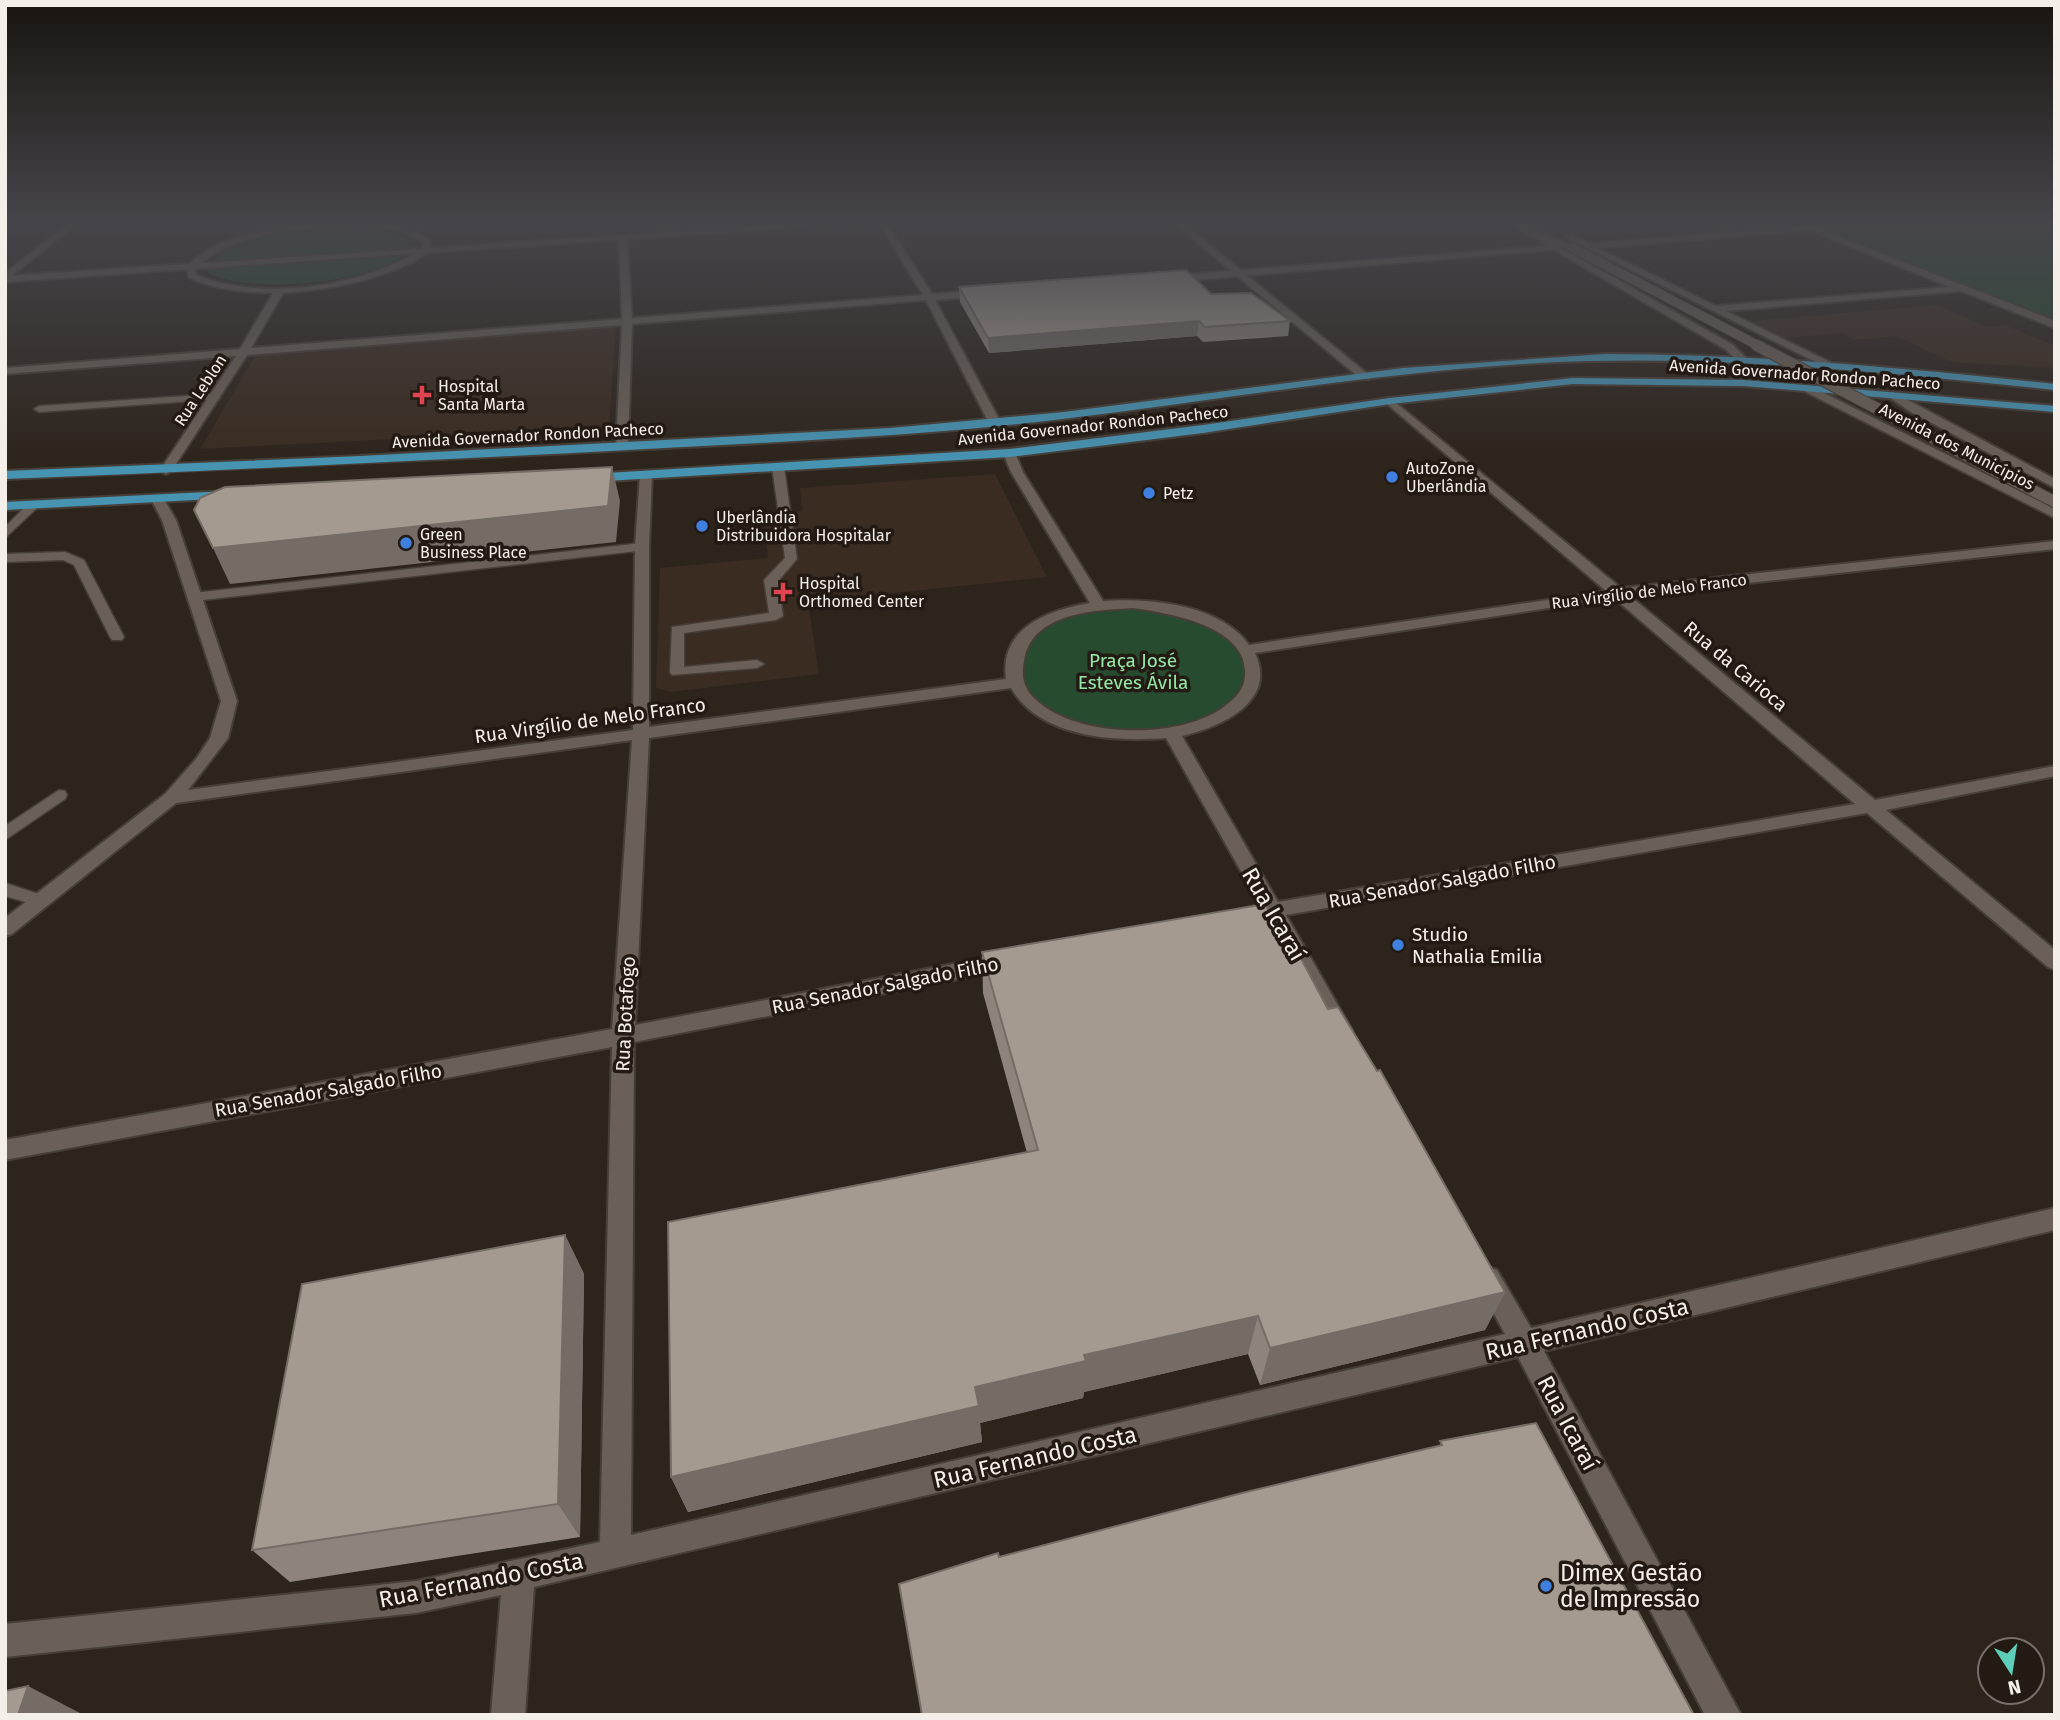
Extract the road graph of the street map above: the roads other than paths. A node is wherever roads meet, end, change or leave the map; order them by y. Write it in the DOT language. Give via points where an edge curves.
graph roads {
  1 [pos="274,300"];
  2 [pos="626,300"];
  3 [pos="886,300"];
  4 [pos="931,300"];
  5 [pos="1274,300"];
  6 [pos="1646,300"];
  7 [pos="1679,300"];
  8 [pos="1695,300"];
  9 [pos="1821,300"];
  10 [pos="1991,300"];
  11 [pos="1712,309"];
  12 [pos="627,320"];
  13 [pos="2055,325"];
  14 [pos="1751,328"];
  15 [pos="1700,331"];
  16 [pos="246,350"];
  17 [pos="1742,359"];
  18 [pos="1826,364"];
  19 [pos="5,371"];
  20 [pos="1365,377"];
  21 [pos="2055,387"];
  22 [pos="1806,388"];
  23 [pos="1893,395"];
  24 [pos="215,397"];
  25 [pos="1390,401"];
  26 [pos="39,409"];
  27 [pos="2055,409"];
  28 [pos="995,423"];
  29 [pos="1956,431"];
  30 [pos="1908,438"];
  31 [pos="622,446"];
  32 [pos="1009,453"];
  33 [pos="778,467"];
  34 [pos="166,470"];
  35 [pos="5,475"];
  36 [pos="646,475"];
  37 [pos="578,478"];
  38 [pos="2055,484"];
  39 [pos="239,495"];
  40 [pos="157,499"];
  41 [pos="2055,502"];
  42 [pos="34,505"];
  43 [pos="5,506"];
  44 [pos="2055,514"];
  45 [pos="5,534"];
  46 [pos="2055,545"];
  47 [pos="642,547"];
  48 [pos="5,558"];
  49 [pos="1618,593"];
  50 [pos="194,597"];
  51 [pos="1098,606"];
  52 [pos="117,637"];
  53 [pos="1246,650"];
  54 [pos="757,664"];
  55 [pos="1014,683"];
  56 [pos="641,734"];
  57 [pos="1173,735"];
  58 [pos="2055,771"];
  59 [pos="59,795"];
  60 [pos="171,798"];
  61 [pos="1870,807"];
  62 [pos="5,834"];
  63 [pos="5,889"];
  64 [pos="39,900"];
  65 [pos="1271,910"];
  66 [pos="1217,921"];
  67 [pos="5,929"];
  68 [pos="1028,957"];
  69 [pos="2055,962"];
  70 [pos="623,1036"];
  71 [pos="1356,1055"];
  72 [pos="5,1150"];
  73 [pos="2055,1219"];
  74 [pos="1476,1259"];
  75 [pos="1525,1343"];
  76 [pos="615,1554"];
  77 [pos="519,1574"];
  78 [pos="5,1642"];
  79 [pos="508,1715"];
  80 [pos="1724,1715"];
  1 -- 16 [label="street, Rua Leblon"];
  2 -- 12 [label="street"];
  3 -- 12 [label="street"];
  4 -- 28 [label="street"];
  5 -- 20 [label="street"];
  6 -- 15 [label="street"];
  7 -- 41 [label="street, bridge"];
  8 -- 11 [label="street"];
  9 -- 11 [label="street"];
  10 -- 13 [label="street"];
  11 -- 14 [label="street"];
  12 -- 16 [label="street"];
  12 -- 31 [label="street"];
  14 -- 15 [label="street" via="1753,335 1731,337"];
  14 -- 18 [label="street"];
  15 -- 17 [label="street"];
  16 -- 19 [label="street"];
  16 -- 24 [label="street, Rua Leblon"];
  17 -- 18 [label="main road, Avenida Governador Rondon Pacheco"];
  17 -- 20 [label="main road, Avenida Governador Rondon Pacheco" via="1535,360"];
  18 -- 21 [label="main road, Avenida Governador Rondon Pacheco"];
  20 -- 28 [label="main road, Avenida Governador Rondon Pacheco"];
  22 -- 23 [label="main road, Avenida Governador Rondon Pacheco"];
  22 -- 25 [label="main road, Avenida Governador Rondon Pacheco" via="1573,381"];
  22 -- 30 [label="street, Avenida dos Municípios"];
  23 -- 27 [label="main road, Avenida Governador Rondon Pacheco"];
  23 -- 29 [label="street, Avenida dos Municípios"];
  24 -- 26 [label="lane"];
  24 -- 34 [label="street, Rua Leblon"];
  25 -- 32 [label="main road, Avenida Governador Rondon Pacheco"];
  25 -- 49 [label="street, Rua da Carioca"];
  28 -- 31 [label="main road, Avenida Governador Rondon Pacheco"];
  29 -- 30 [label="street" via="1909,422 1899,427"];
  29 -- 38 [label="street, Avenida dos Municípios"];
  30 -- 44 [label="street, Avenida dos Municípios"];
  31 -- 34 [label="main road, Avenida Governador Rondon Pacheco"];
  32 -- 33 [label="main road, Avenida Governador Rondon Pacheco"];
  32 -- 51 [label="street"];
  33 -- 36 [label="main road, Avenida Governador Rondon Pacheco"];
  33 -- 54 [label="lane" via="791,559 771,579 776,616 677,630 677,673"];
  34 -- 35 [label="main road, Avenida Governador Rondon Pacheco"];
  36 -- 37 [label="main road, Avenida Governador Rondon Pacheco"];
  36 -- 47 [label="street, Rua Botafogo"];
  39 -- 40 [label="main road"];
  40 -- 42 [label="main road"];
  40 -- 50 [label="street" via="169,520"];
  42 -- 43 [label="main road"];
  42 -- 45 [label="lane"];
  46 -- 49 [label="street, Rua Virgílio de Melo Franco"];
  47 -- 50 [label="lane"];
  47 -- 56 [label="street, Rua Botafogo"];
  48 -- 52 [label="lane" via="65,556 79,563"];
  49 -- 53 [label="street, Rua Virgílio de Melo Franco"];
  49 -- 61 [label="street, Rua da Carioca"];
  50 -- 60 [label="street" via="229,702 219,738"];
  51 -- 53 [label="street" via="1157,606 1200,617 1227,632"];
  51 -- 55 [label="street" via="1038,625 1020,642 1011,662"];
  53 -- 57 [label="street" via="1254,670 1251,691 1236,710 1209,725"];
  55 -- 56 [label="street, Rua Virgílio de Melo Franco"];
  55 -- 57 [label="street" via="1030,703 1057,720 1093,732"];
  56 -- 60 [label="street, Rua Virgílio de Melo Franco"];
  56 -- 70 [label="street, Rua Botafogo"];
  57 -- 65 [label="street, Rua Icaraí"];
  58 -- 61 [label="street, Rua Senador Salgado Filho"];
  59 -- 62 [label="lane"];
  60 -- 64 [label="street"];
  61 -- 65 [label="street, Rua Senador Salgado Filho"];
  61 -- 69 [label="street, Rua da Carioca"];
  63 -- 64 [label="lane"];
  64 -- 67 [label="street"];
  65 -- 66 [label="street, Rua Senador Salgado Filho"];
  65 -- 71 [label="street, Rua Icaraí"];
  68 -- 70 [label="street, Rua Senador Salgado Filho"];
  70 -- 72 [label="street, Rua Senador Salgado Filho"];
  70 -- 76 [label="street, Rua Botafogo"];
  73 -- 75 [label="street, Rua Fernando Costa"];
  74 -- 75 [label="street, Rua Icaraí"];
  75 -- 76 [label="street, Rua Fernando Costa"];
  75 -- 80 [label="street, Rua Icaraí"];
  76 -- 77 [label="street, Rua Fernando Costa"];
  77 -- 78 [label="street, Rua Fernando Costa" via="416,1597"];
  77 -- 79 [label="street"];
}
